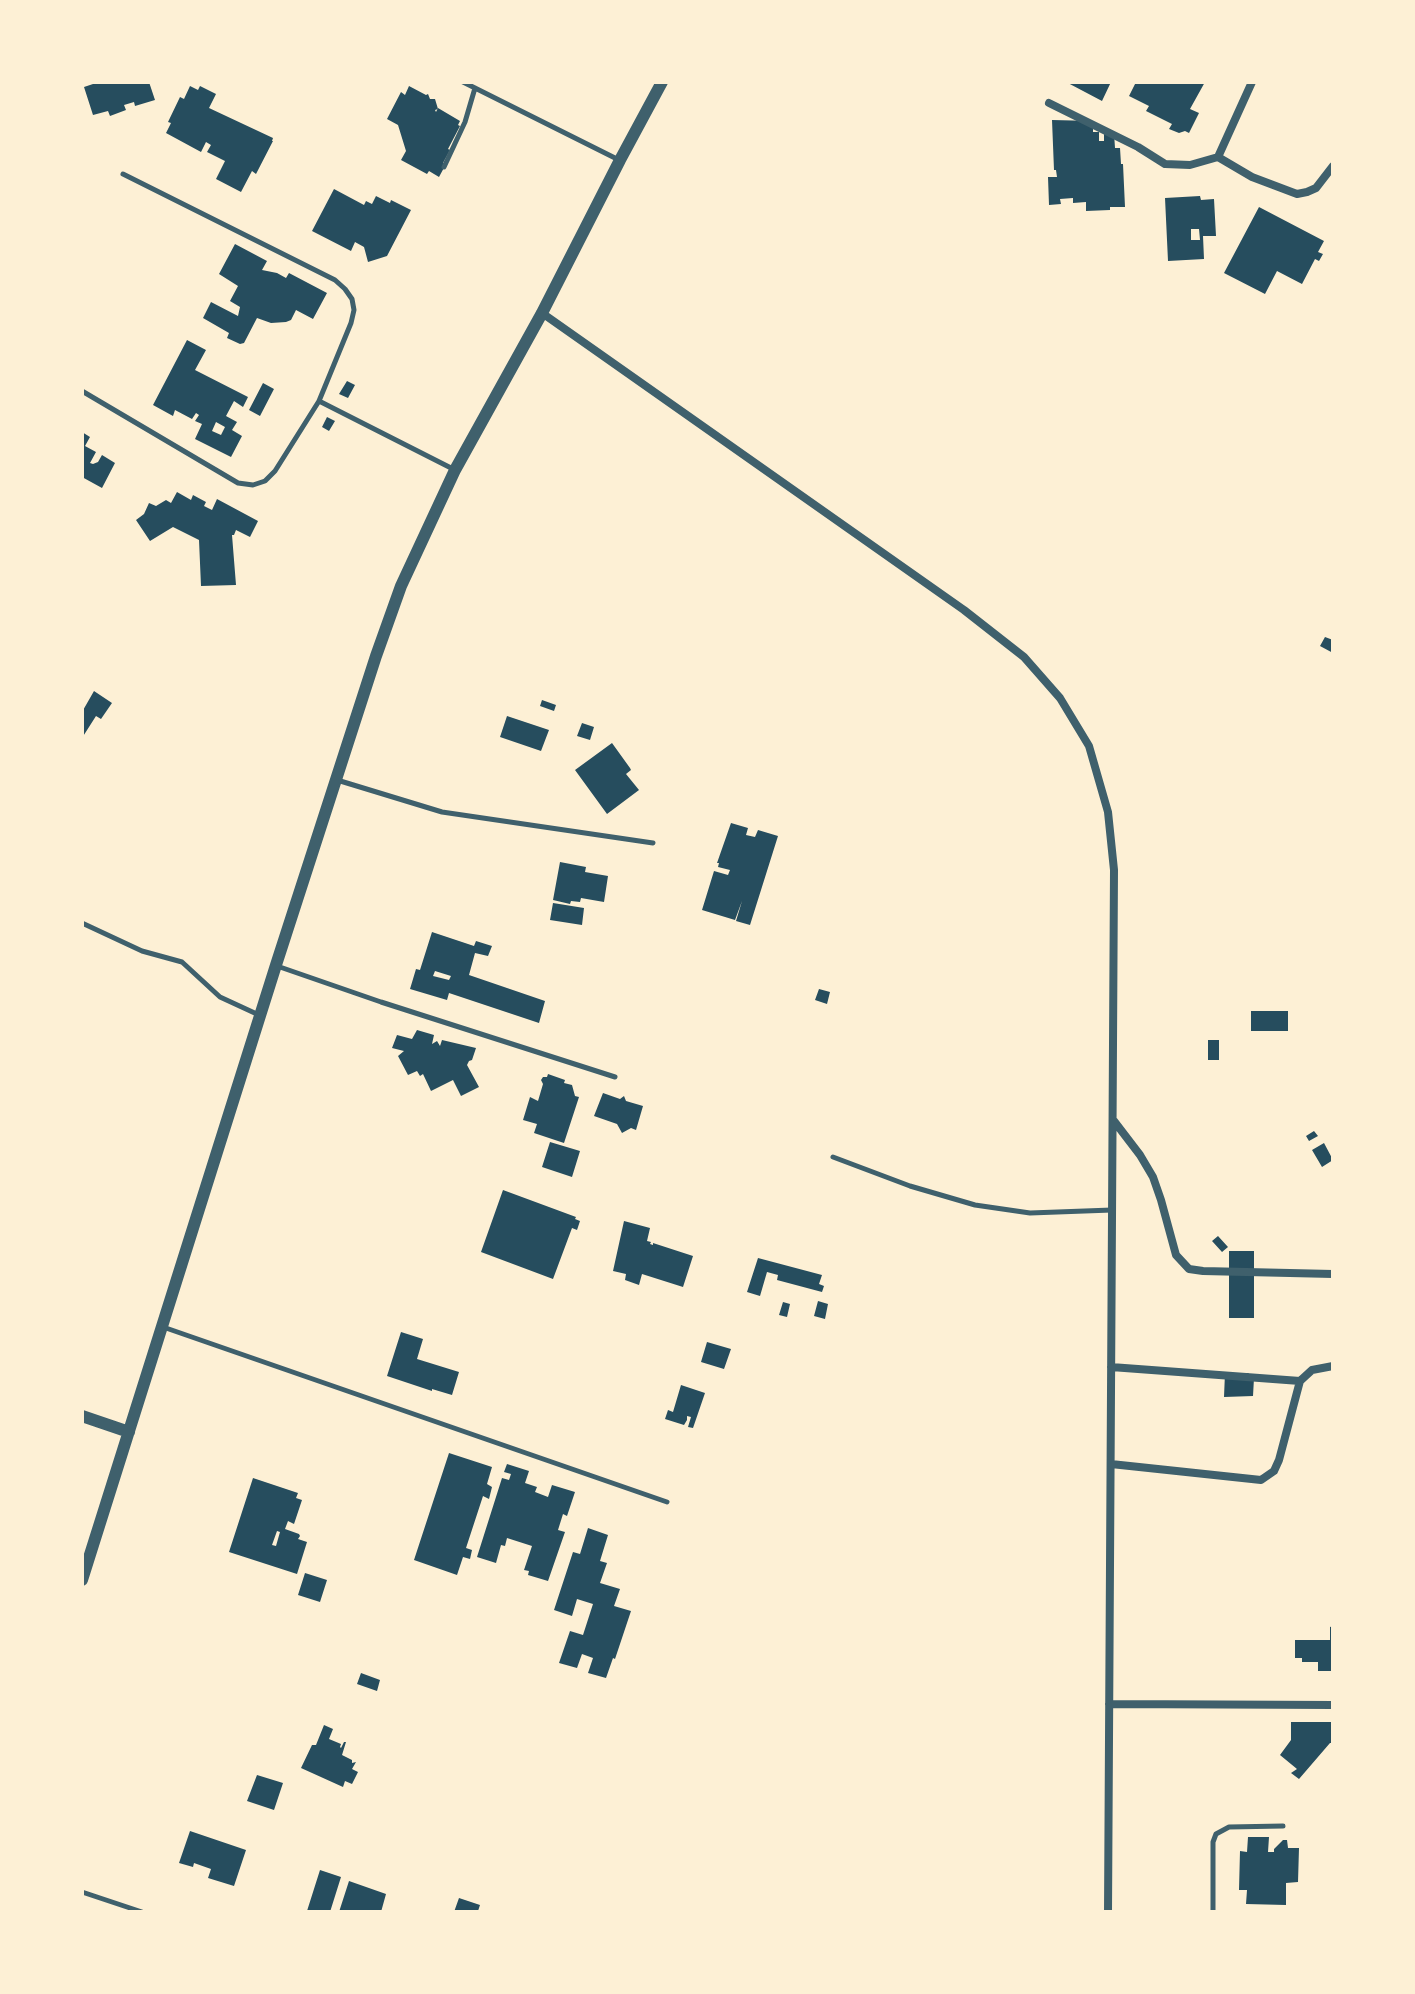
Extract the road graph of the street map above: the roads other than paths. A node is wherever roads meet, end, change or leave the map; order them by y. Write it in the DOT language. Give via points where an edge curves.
graph roads {
  1 [pos="463,82"];
  2 [pos="662,82"];
  3 [pos="1252,82"];
  4 [pos="475,88"];
  5 [pos="1049,103"];
  6 [pos="1218,157"];
  7 [pos="620,160"];
  8 [pos="1333,166"];
  9 [pos="444,167"];
  10 [pos="123,174"];
  11 [pos="542,313"];
  12 [pos="82,391"];
  13 [pos="319,401"];
  14 [pos="455,470"];
  15 [pos="336,779"];
  16 [pos="653,843"];
  17 [pos="82,923"];
  18 [pos="276,965"];
  19 [pos="260,1016"];
  20 [pos="615,1077"];
  21 [pos="1114,1121"];
  22 [pos="833,1157"];
  23 [pos="1113,1210"];
  24 [pos="1333,1274"];
  25 [pos="162,1327"];
  26 [pos="1333,1366"];
  27 [pos="1111,1367"];
  28 [pos="1300,1381"];
  29 [pos="82,1416"];
  30 [pos="129,1432"];
  31 [pos="1111,1464"];
  32 [pos="667,1502"];
  33 [pos="82,1580"];
  34 [pos="1109,1704"];
  35 [pos="1333,1705"];
  36 [pos="1283,1826"];
  37 [pos="82,1892"];
  38 [pos="142,1912"];
  39 [pos="1108,1912"];
  40 [pos="1213,1912"];
  1 -- 4 [label="lane"];
  2 -- 7 [label="street"];
  3 -- 6 [label="street"];
  4 -- 7 [label="lane"];
  4 -- 9 [label="lane"];
  5 -- 6 [label="street" via="1165,164 1190,165"];
  6 -- 8 [label="street" via="1297,194 1316,188"];
  7 -- 11 [label="street"];
  10 -- 13 [label="lane" via="345,289 354,310 351,323"];
  11 -- 14 [label="street"];
  11 -- 21 [label="street" via="964,610 1024,657 1060,698 1089,746 1108,812 1114,870"];
  12 -- 13 [label="lane" via="238,483 253,485 275,471"];
  13 -- 14 [label="lane"];
  14 -- 15 [label="street" via="401,586"];
  15 -- 16 [label="lane" via="442,812"];
  15 -- 18 [label="street"];
  17 -- 19 [label="lane" via="142,951 182,962 220,997"];
  18 -- 19 [label="street"];
  18 -- 20 [label="lane"];
  19 -- 25 [label="street"];
  21 -- 23 [label="street"];
  21 -- 24 [label="street" via="1153,1177 1176,1255 1189,1269"];
  22 -- 23 [label="lane" via="975,1205 1030,1213"];
  23 -- 27 [label="street"];
  25 -- 30 [label="street"];
  25 -- 32 [label="lane"];
  26 -- 28 [label="street" via="1312,1370"];
  27 -- 28 [label="street"];
  27 -- 31 [label="street"];
  28 -- 31 [label="street" via="1279,1460 1261,1480"];
  29 -- 30 [label="street"];
  30 -- 33 [label="street"];
  31 -- 34 [label="street"];
  34 -- 35 [label="street"];
  34 -- 39 [label="street"];
  36 -- 40 [label="lane" via="1229,1827 1216,1834"];
  37 -- 38 [label="lane"];
}
